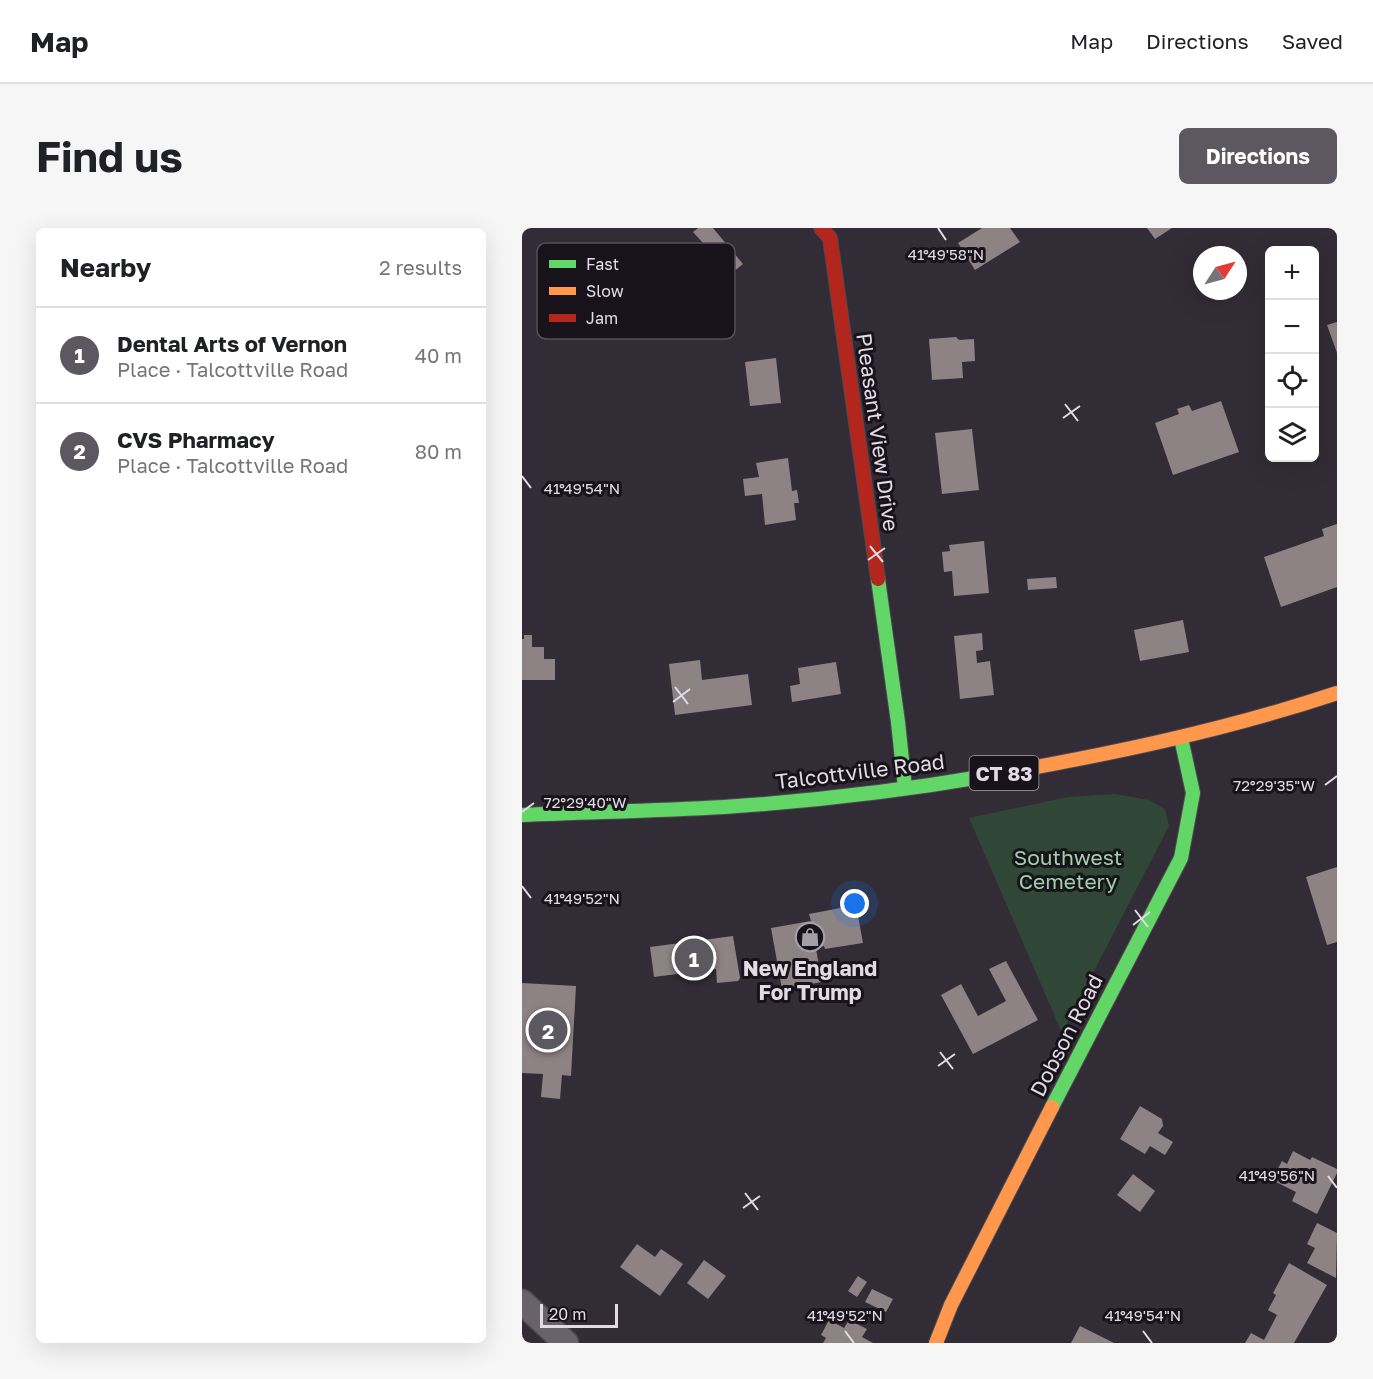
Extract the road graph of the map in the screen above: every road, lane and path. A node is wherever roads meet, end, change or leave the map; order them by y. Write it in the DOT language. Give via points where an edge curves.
graph roads {
  1 [pos="832,231"];
  2 [pos="1337,693"];
  3 [pos="1180,738"];
  4 [pos="905,788"];
  5 [pos="522,815"];
  6 [pos="522,1302"];
  7 [pos="566,1343"];
  8 [pos="936,1343"];
  1 -- 4 [label="street, Pleasant View Drive"];
  2 -- 3 [label="street, Talcottville Road / CT 83"];
  3 -- 4 [label="street, Talcottville Road / CT 83" via="1017,771"];
  3 -- 8 [label="street, Dobson Road" via="1193,793 1181,858 951,1305"];
  4 -- 5 [label="street, Talcottville Road / CT 83" via="723,806"];
  6 -- 7 [label="street"];
}
